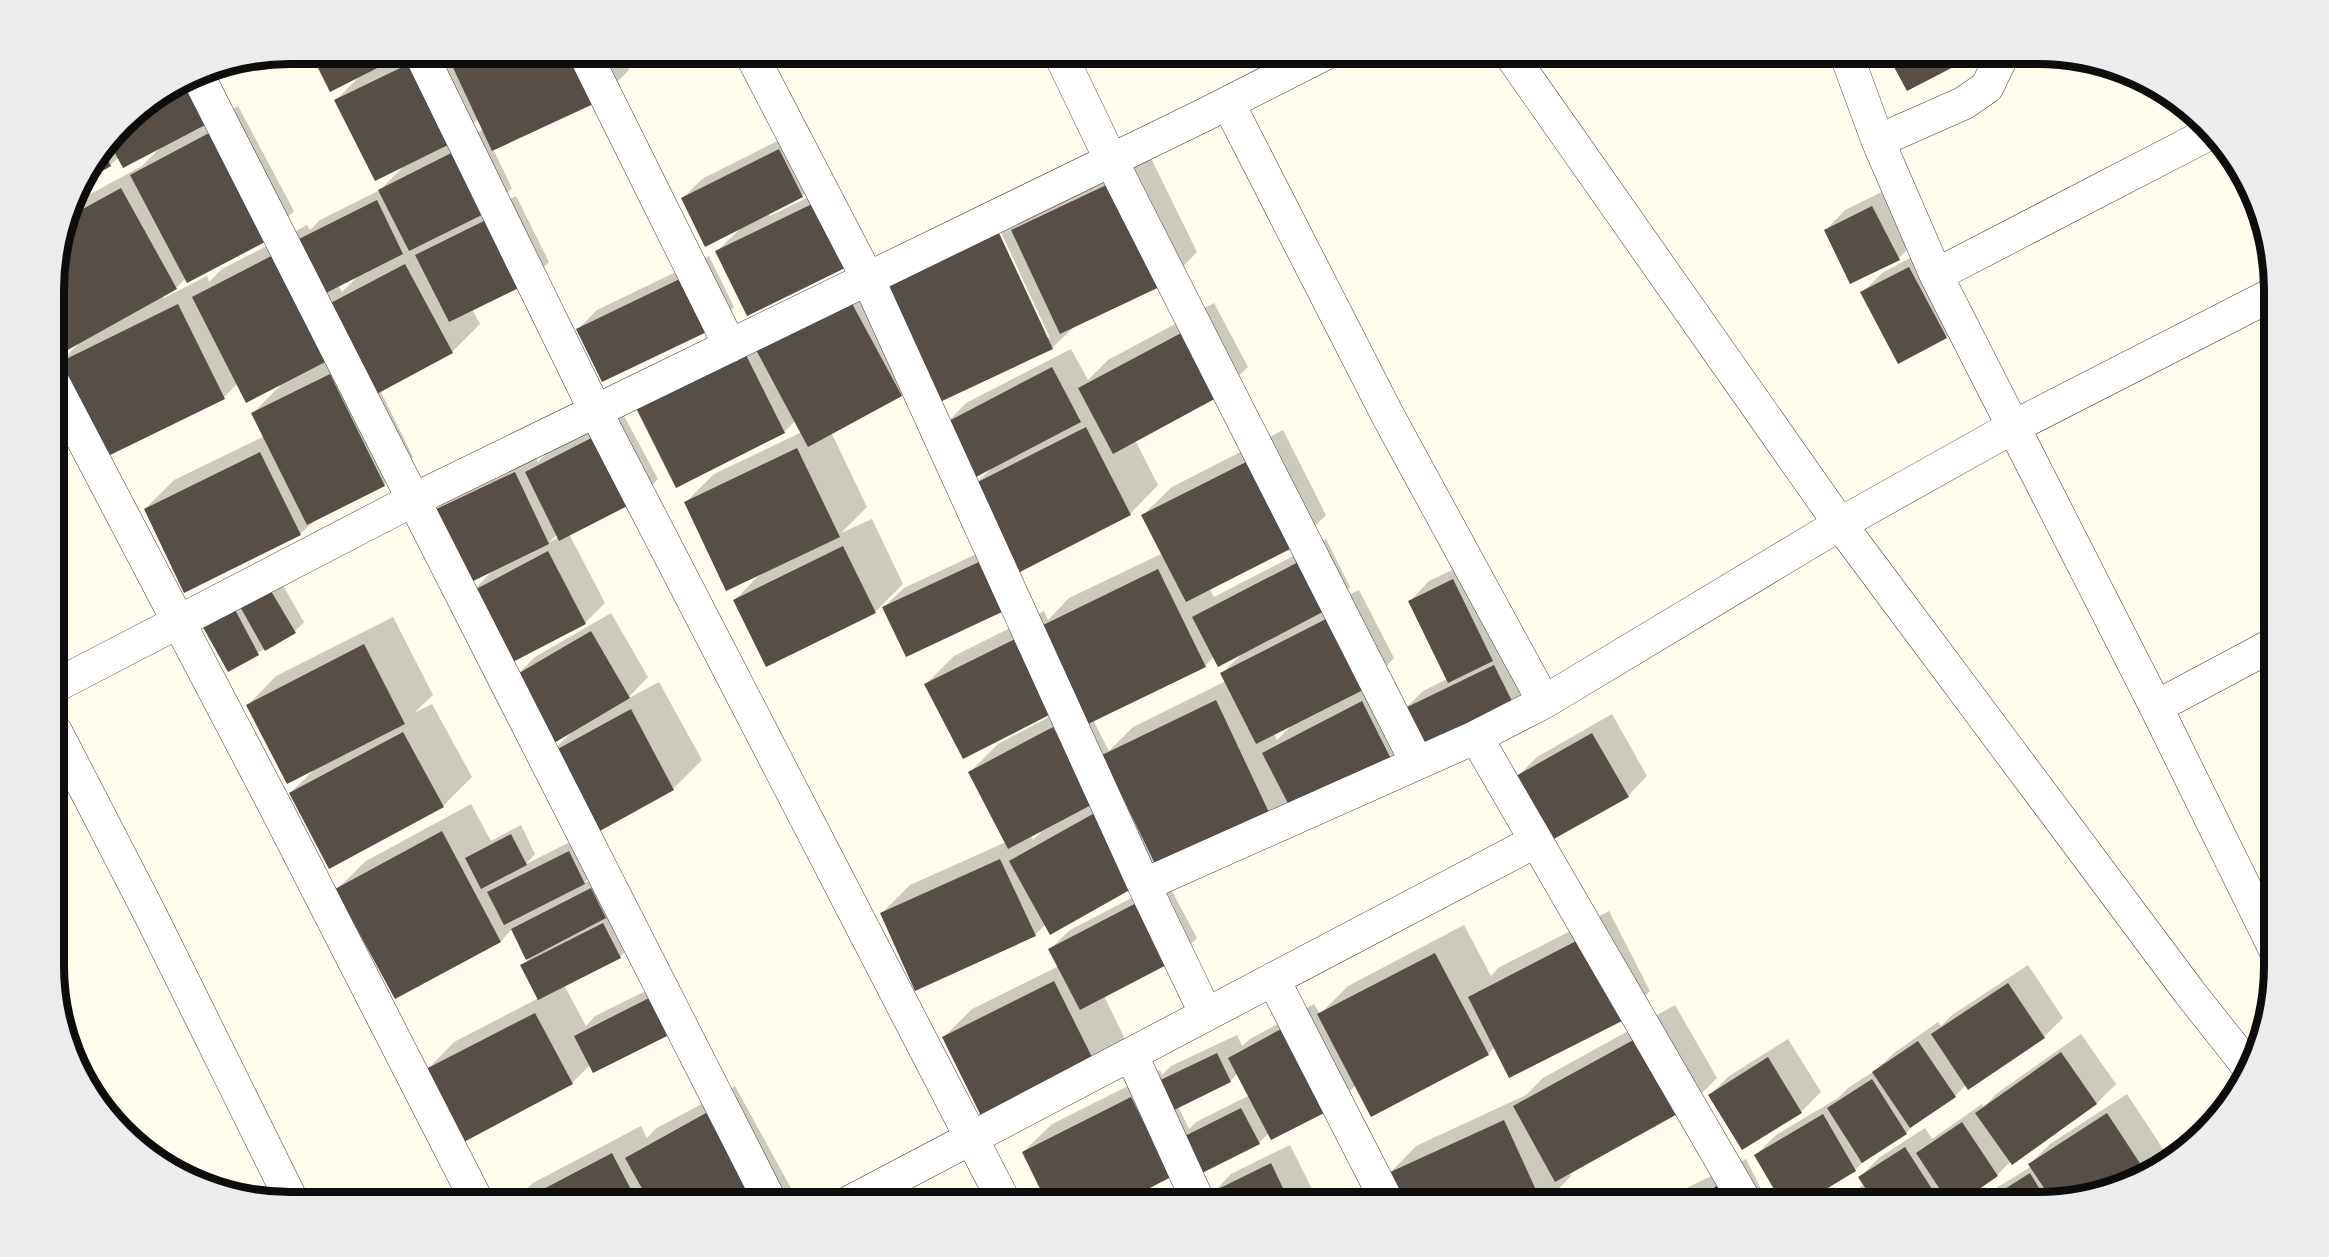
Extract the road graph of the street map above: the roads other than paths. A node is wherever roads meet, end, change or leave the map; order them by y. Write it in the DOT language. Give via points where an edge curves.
graph roads {
  1 [pos="426,64"];
  2 [pos="590,64"];
  3 [pos="756,64"];
  4 [pos="1065,64"];
  5 [pos="1304,64"];
  6 [pos="1517,64"];
  7 [pos="1850,64"];
  8 [pos="1998,64"];
  9 [pos="202,83"];
  10 [pos="1228,103"];
  11 [pos="2204,136"];
  12 [pos="1878,141"];
  13 [pos="1111,160"];
  14 [pos="1936,276"];
  15 [pos="868,279"];
  16 [pos="2264,299"];
  17 [pos="730,346"];
  18 [pos="64,403"];
  19 [pos="596,412"];
  20 [pos="2013,427"];
  21 [pos="413,500"];
  22 [pos="1840,524"];
  23 [pos="178,622"];
  24 [pos="2264,649"];
  25 [pos="64,681"];
  26 [pos="1545,702"];
  27 [pos="2156,707"];
  28 [pos="1476,737"];
  29 [pos="64,748"];
  30 [pos="1417,763"];
  31 [pos="1536,841"];
  32 [pos="1144,885"];
  33 [pos="2264,927"];
  34 [pos="1273,979"];
  35 [pos="1206,1014"];
  36 [pos="1131,1054"];
  37 [pos="2244,1061"];
  38 [pos="973,1137"];
  39 [pos="288,1192"];
  40 [pos="472,1192"];
  41 [pos="765,1192"];
  42 [pos="875,1192"];
  43 [pos="1000,1192"];
  44 [pos="1195,1192"];
  45 [pos="1382,1192"];
  46 [pos="1740,1192"];
  1 -- 19 [label="street"];
  2 -- 17 [label="street"];
  3 -- 15 [label="street"];
  4 -- 13 [label="street"];
  5 -- 10 [label="street"];
  6 -- 22 [label="street"];
  7 -- 12 [label="street"];
  8 -- 12 [label="street" via="1987,87 1972,98"];
  9 -- 21 [label="street"];
  10 -- 13 [label="street"];
  10 -- 26 [label="street" via="1387,414"];
  11 -- 14 [label="street"];
  12 -- 14 [label="street"];
  13 -- 15 [label="street"];
  13 -- 30 [label="street"];
  14 -- 20 [label="street"];
  15 -- 17 [label="street"];
  15 -- 32 [label="street"];
  16 -- 20 [label="street"];
  17 -- 19 [label="street"];
  18 -- 23 [label="street"];
  19 -- 21 [label="street"];
  19 -- 38 [label="street"];
  20 -- 22 [label="street"];
  20 -- 27 [label="street"];
  21 -- 23 [label="street"];
  21 -- 41 [label="street"];
  22 -- 26 [label="street"];
  22 -- 37 [label="street"];
  23 -- 25 [label="street"];
  23 -- 40 [label="street"];
  24 -- 27 [label="street"];
  26 -- 28 [label="street"];
  27 -- 33 [label="street"];
  28 -- 30 [label="street"];
  28 -- 31 [label="street"];
  29 -- 39 [label="street"];
  30 -- 32 [label="street"];
  31 -- 34 [label="street"];
  31 -- 46 [label="street"];
  32 -- 35 [label="street"];
  34 -- 35 [label="street"];
  34 -- 45 [label="street"];
  35 -- 36 [label="street"];
  36 -- 38 [label="street"];
  36 -- 44 [label="street"];
  38 -- 42 [label="street"];
  38 -- 43 [label="street"];
}
